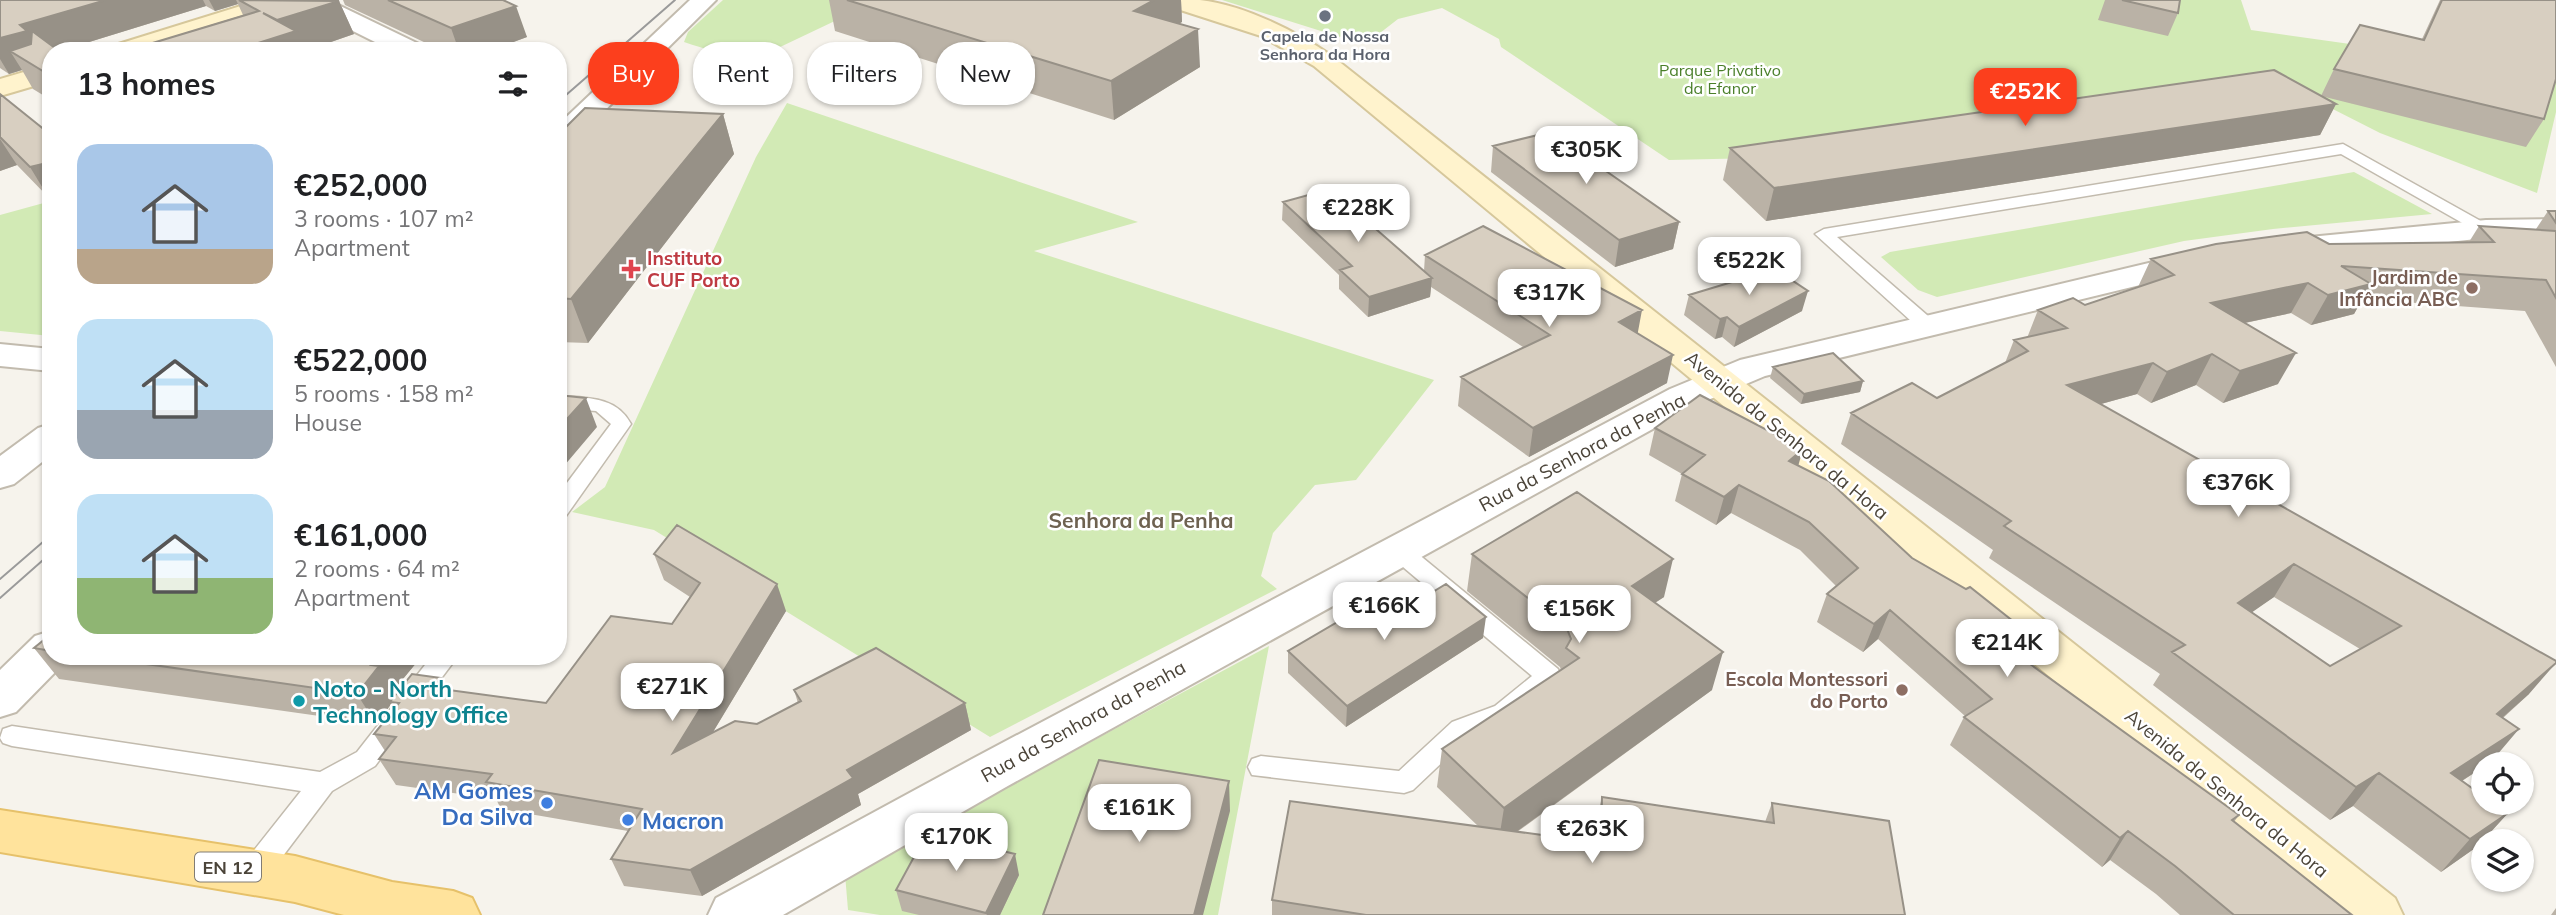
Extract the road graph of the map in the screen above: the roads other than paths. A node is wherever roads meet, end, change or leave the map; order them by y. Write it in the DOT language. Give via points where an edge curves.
graph roads {
  1 [pos="285,0"];
  2 [pos="704,0"];
  3 [pos="1173,0"];
  4 [pos="322,2"];
  5 [pos="150,42"];
  6 [pos="186,42"];
  7 [pos="199,42"];
  8 [pos="397,42"];
  9 [pos="42,75"];
  10 [pos="0,88"];
  11 [pos="42,91"];
  12 [pos="0,103"];
  13 [pos="567,132"];
  14 [pos="2556,228"];
  15 [pos="2486,229"];
  16 [pos="1928,326"];
  17 [pos="0,355"];
  18 [pos="42,359"];
  19 [pos="1720,381"];
  20 [pos="567,403"];
  21 [pos="42,443"];
  22 [pos="0,475"];
  23 [pos="567,499"];
  24 [pos="1398,550"];
  25 [pos="42,662"];
  26 [pos="439,665"];
  27 [pos="6,718"];
  28 [pos="1261,767"];
  29 [pos="323,783"];
  30 [pos="0,831"];
  31 [pos="284,888"];
  32 [pos="453,915"];
  33 [pos="734,915"];
  34 [pos="2376,915"];
  1 -- 5 [label="main road"];
  2 -- 13 [label="street"];
  3 -- 19 [label="main road, Avenida da Senhora da Hora" via="1261,26 1315,54"];
  4 -- 6 [label="street"];
  4 -- 7 [label="main road"];
  4 -- 8 [label="street"];
  9 -- 10 [label="main road"];
  11 -- 12 [label="main road"];
  14 -- 15 [label="street, Rua da Senhora da Penha"];
  15 -- 16 [label="street, Rua da Senhora da Penha" via="2237,256"];
  15 -- 16 [label="lane" via="2343,149 1824,234"];
  16 -- 19 [label="street, Rua da Senhora da Penha" via="1753,368"];
  17 -- 18 [label="street"];
  19 -- 24 [label="street, Rua da Senhora da Penha"];
  19 -- 34 [label="main road, Avenida da Senhora da Hora"];
  20 -- 23 [label="lane" via="609,408 621,424"];
  21 -- 22 [label="street"];
  24 -- 28 [label="lane" via="1549,677 1504,713 1461,729 1404,782"];
  24 -- 33 [label="street, Rua da Senhora da Penha"];
  25 -- 27 [label="street"];
  26 -- 29 [label="lane" via="366,759"];
  27 -- 29 [label="lane"];
  29 -- 31 [label="lane"];
  30 -- 31 [label="main road, EN 12"];
  31 -- 32 [label="main road, EN 12"];
}
